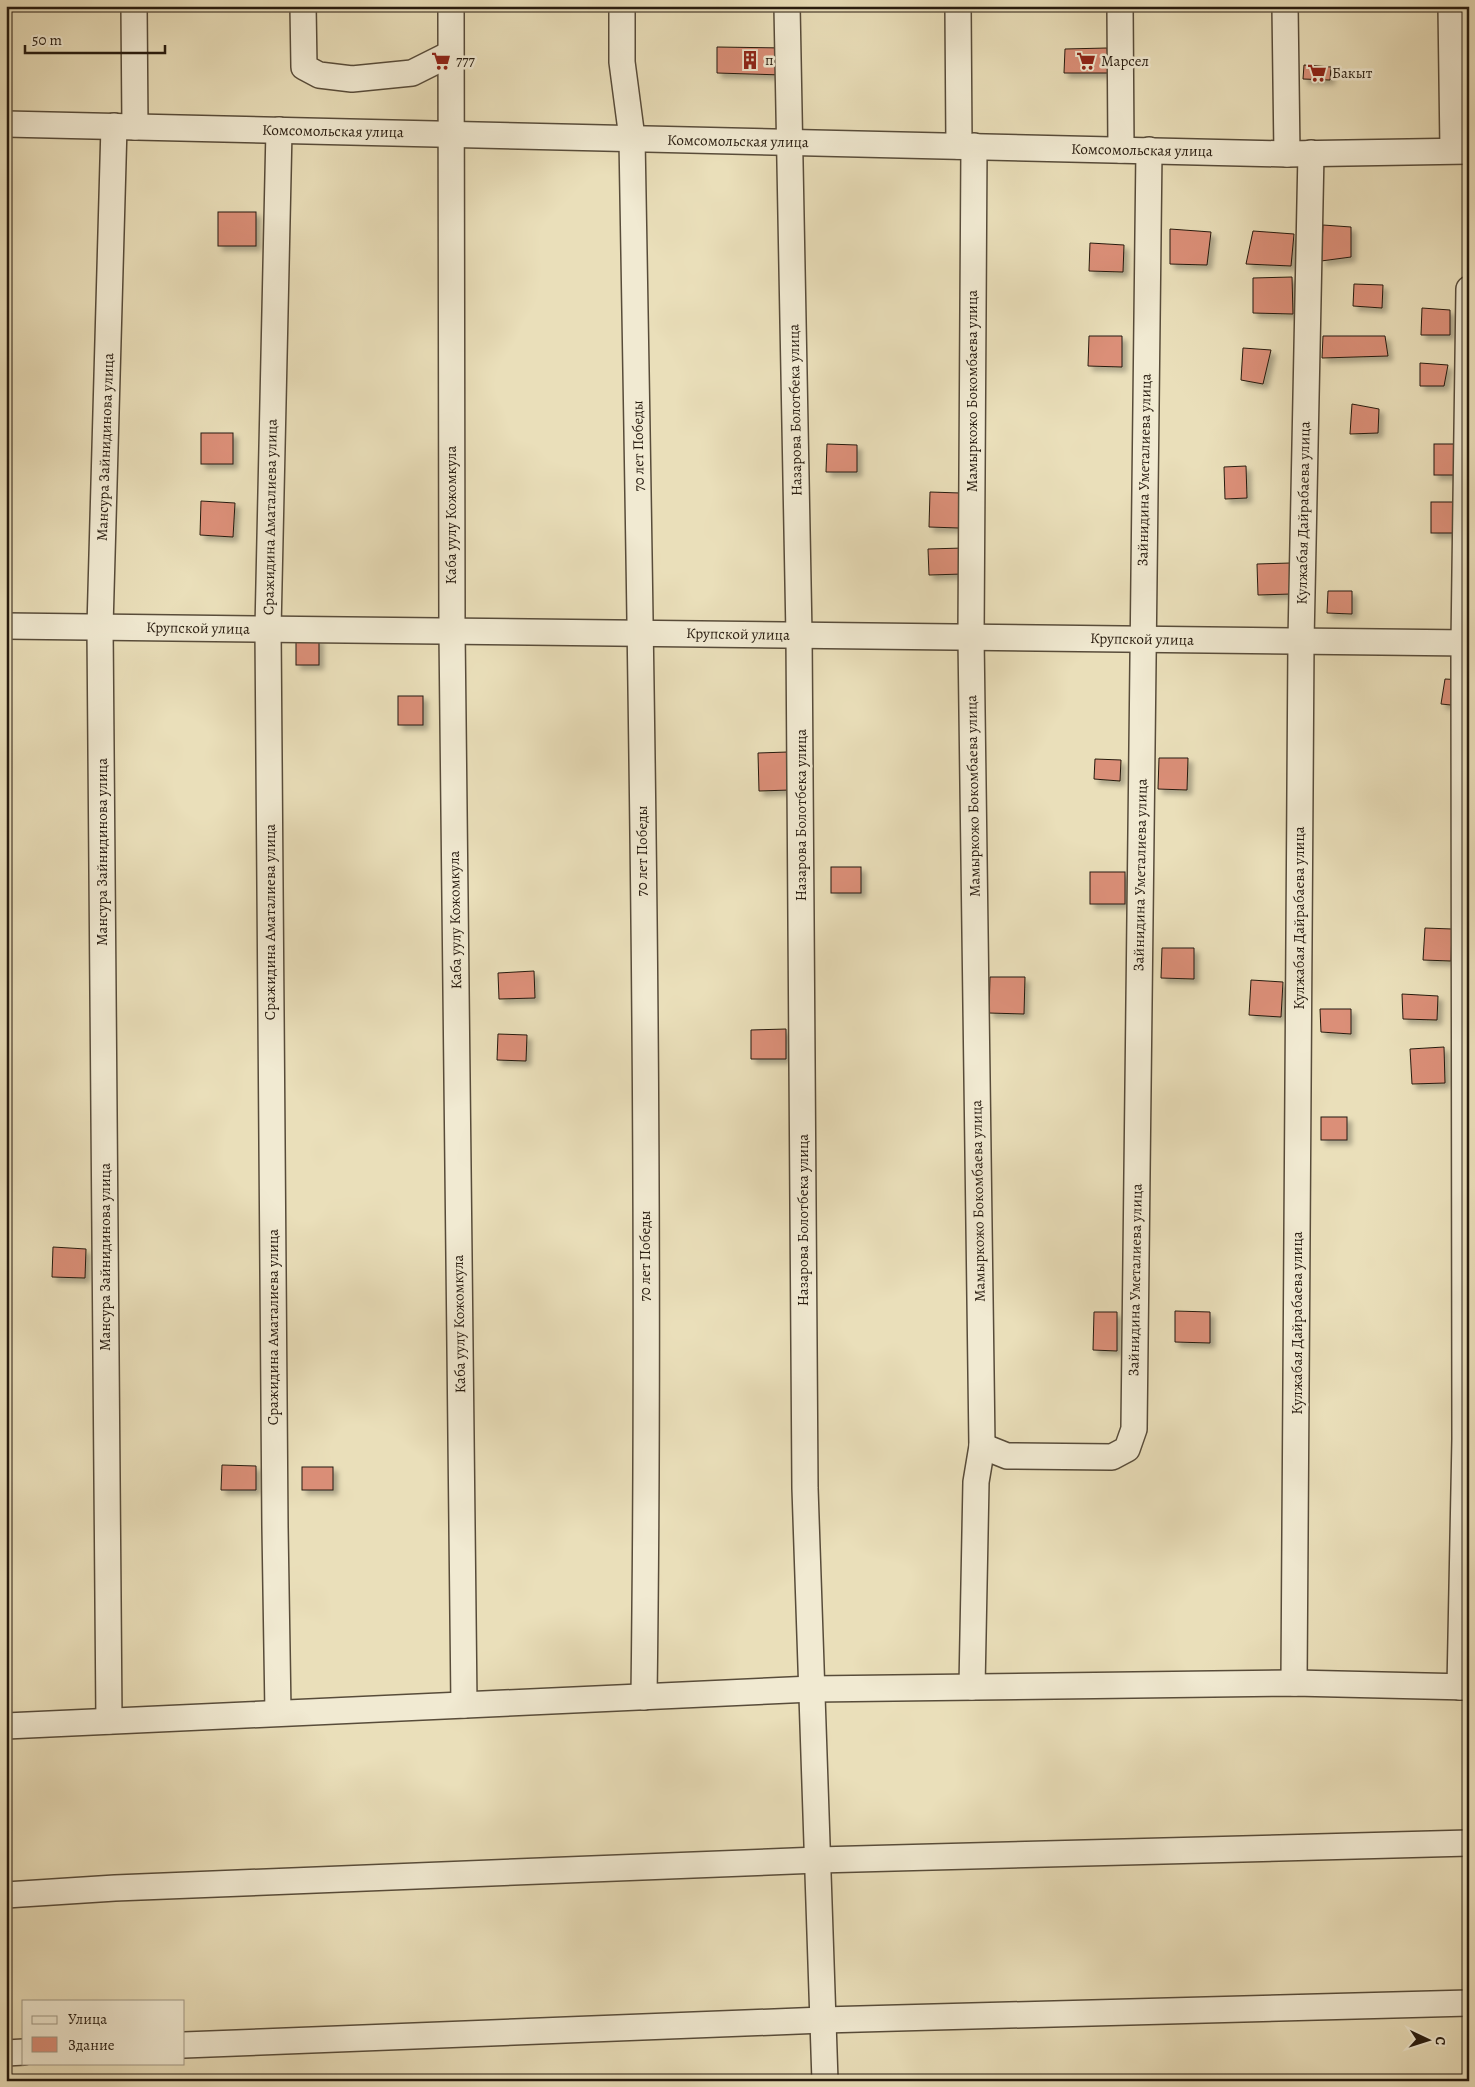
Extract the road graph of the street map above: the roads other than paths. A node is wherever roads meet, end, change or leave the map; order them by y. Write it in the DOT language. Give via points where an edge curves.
graph roads {
  1 [pos="134,6"];
  2 [pos="302,6"];
  3 [pos="451,6"];
  4 [pos="622,6"];
  5 [pos="787,6"];
  6 [pos="958,6"];
  7 [pos="1120,6"];
  8 [pos="1285,6"];
  9 [pos="1451,6"];
  10 [pos="450,54"];
  11 [pos="6,124"];
  12 [pos="124,126"];
  13 [pos="279,130"];
  14 [pos="450,134"];
  15 [pos="632,138"];
  16 [pos="790,142"];
  17 [pos="966,146"];
  18 [pos="1121,150"];
  19 [pos="1149,150"];
  20 [pos="1461,151"];
  21 [pos="1299,154"];
  22 [pos="1469,288"];
  23 [pos="6,626"];
  24 [pos="100,627"];
  25 [pos="268,629"];
  26 [pos="452,631"];
  27 [pos="641,633"];
  28 [pos="799,635"];
  29 [pos="971,637"];
  30 [pos="1142,639"];
  31 [pos="1300,641"];
  32 [pos="1466,643"];
  33 [pos="982,1446"];
  34 [pos="1467,1472"];
  35 [pos="1294,1683"];
  36 [pos="1464,1687"];
  37 [pos="972,1688"];
  38 [pos="812,1689"];
  39 [pos="644,1697"];
  40 [pos="464,1705"];
  41 [pos="278,1713"];
  42 [pos="109,1721"];
  43 [pos="6,1726"];
  44 [pos="1469,1843"];
  45 [pos="818,1860"];
  46 [pos="6,1895"];
  47 [pos="1469,2003"];
  48 [pos="823,2020"];
  49 [pos="185,2045"];
  50 [pos="22,2052"];
  51 [pos="6,2053"];
  52 [pos="825,2081"];
  1 -- 12 [label="street, Мансура Зайнидинова улица"];
  2 -- 10 [label="street" via="304,66 319,75 352,79 412,73"];
  3 -- 10 [label="street, Каба уулу Кожомкула"];
  4 -- 15 [label="street, 70 лет Победы" via="622,62"];
  5 -- 16 [label="street, Назарова Болотбека улица"];
  6 -- 17 [label="street, Мамыркожо Бокомбаева улица"];
  7 -- 18 [label="street"];
  8 -- 21 [label="street, Кулжабая Дайрабаева улица"];
  9 -- 20 [label="street"];
  10 -- 14 [label="street, Каба уулу Кожомкула"];
  11 -- 12 [label="street, Комсомольская улица"];
  12 -- 13 [label="street, Комсомольская улица"];
  12 -- 24 [label="street, Мансура Зайнидинова улица"];
  13 -- 14 [label="street, Комсомольская улица"];
  13 -- 25 [label="street, Сражидина Аматалиева улица"];
  14 -- 15 [label="street, Комсомольская улица"];
  14 -- 26 [label="street, Каба уулу Кожомкула"];
  15 -- 16 [label="street, Комсомольская улица"];
  15 -- 27 [label="street, 70 лет Победы"];
  16 -- 17 [label="street, Комсомольская улица"];
  16 -- 28 [label="street, Назарова Болотбека улица"];
  17 -- 18 [label="street, Комсомольская улица"];
  17 -- 29 [label="street, Мамыркожо Бокомбаева улица"];
  18 -- 19 [label="street, Комсомольская улица"];
  19 -- 21 [label="street, Комсомольская улица"];
  19 -- 30 [label="street, Зайнидина Уметалиева улица"];
  20 -- 21 [label="street, Комсомольская улица"];
  21 -- 31 [label="street, Кулжабая Дайрабаева улица"];
  22 -- 32 [label="street"];
  23 -- 24 [label="street, Крупской улица"];
  24 -- 25 [label="street, Крупской улица"];
  24 -- 42 [label="street, Мансура Зайнидинова улица"];
  25 -- 26 [label="street, Крупской улица"];
  25 -- 41 [label="street, Сражидина Аматалиева улица"];
  26 -- 27 [label="street, Крупской улица"];
  26 -- 40 [label="street, Каба уулу Кожомкула"];
  27 -- 28 [label="street, Крупской улица"];
  27 -- 39 [label="street, 70 лет Победы" via="647,1467"];
  28 -- 29 [label="street, Крупской улица"];
  28 -- 38 [label="street, Назарова Болотбека улица" via="805,1488"];
  29 -- 30 [label="street, Крупской улица"];
  29 -- 33 [label="street, Мамыркожо Бокомбаева улица"];
  30 -- 31 [label="street, Крупской улица"];
  30 -- 33 [label="street, Зайнидина Уметалиева улица" via="1134,1429 1127,1449 1112,1457 1008,1456"];
  31 -- 32 [label="street, Крупской улица"];
  31 -- 35 [label="street, Кулжабая Дайрабаева улица"];
  32 -- 34 [label="street"];
  33 -- 37 [label="street, Мамыркожо Бокомбаева улица" via="976,1482"];
  34 -- 36 [label="street"];
  35 -- 36 [label="street"];
  35 -- 37 [label="street"];
  37 -- 38 [label="street"];
  38 -- 39 [label="street"];
  38 -- 45 [label="street, Назарова Болотбека улица"];
  39 -- 40 [label="street"];
  40 -- 41 [label="street"];
  41 -- 42 [label="street"];
  42 -- 43 [label="street"];
  44 -- 45 [label="street"];
  45 -- 46 [label="street"];
  45 -- 48 [label="street, Назарова Болотбека улица"];
  47 -- 48 [label="street"];
  48 -- 49 [label="street"];
  48 -- 52 [label="street, Назарова Болотбека улица"];
  50 -- 51 [label="street"];
}
